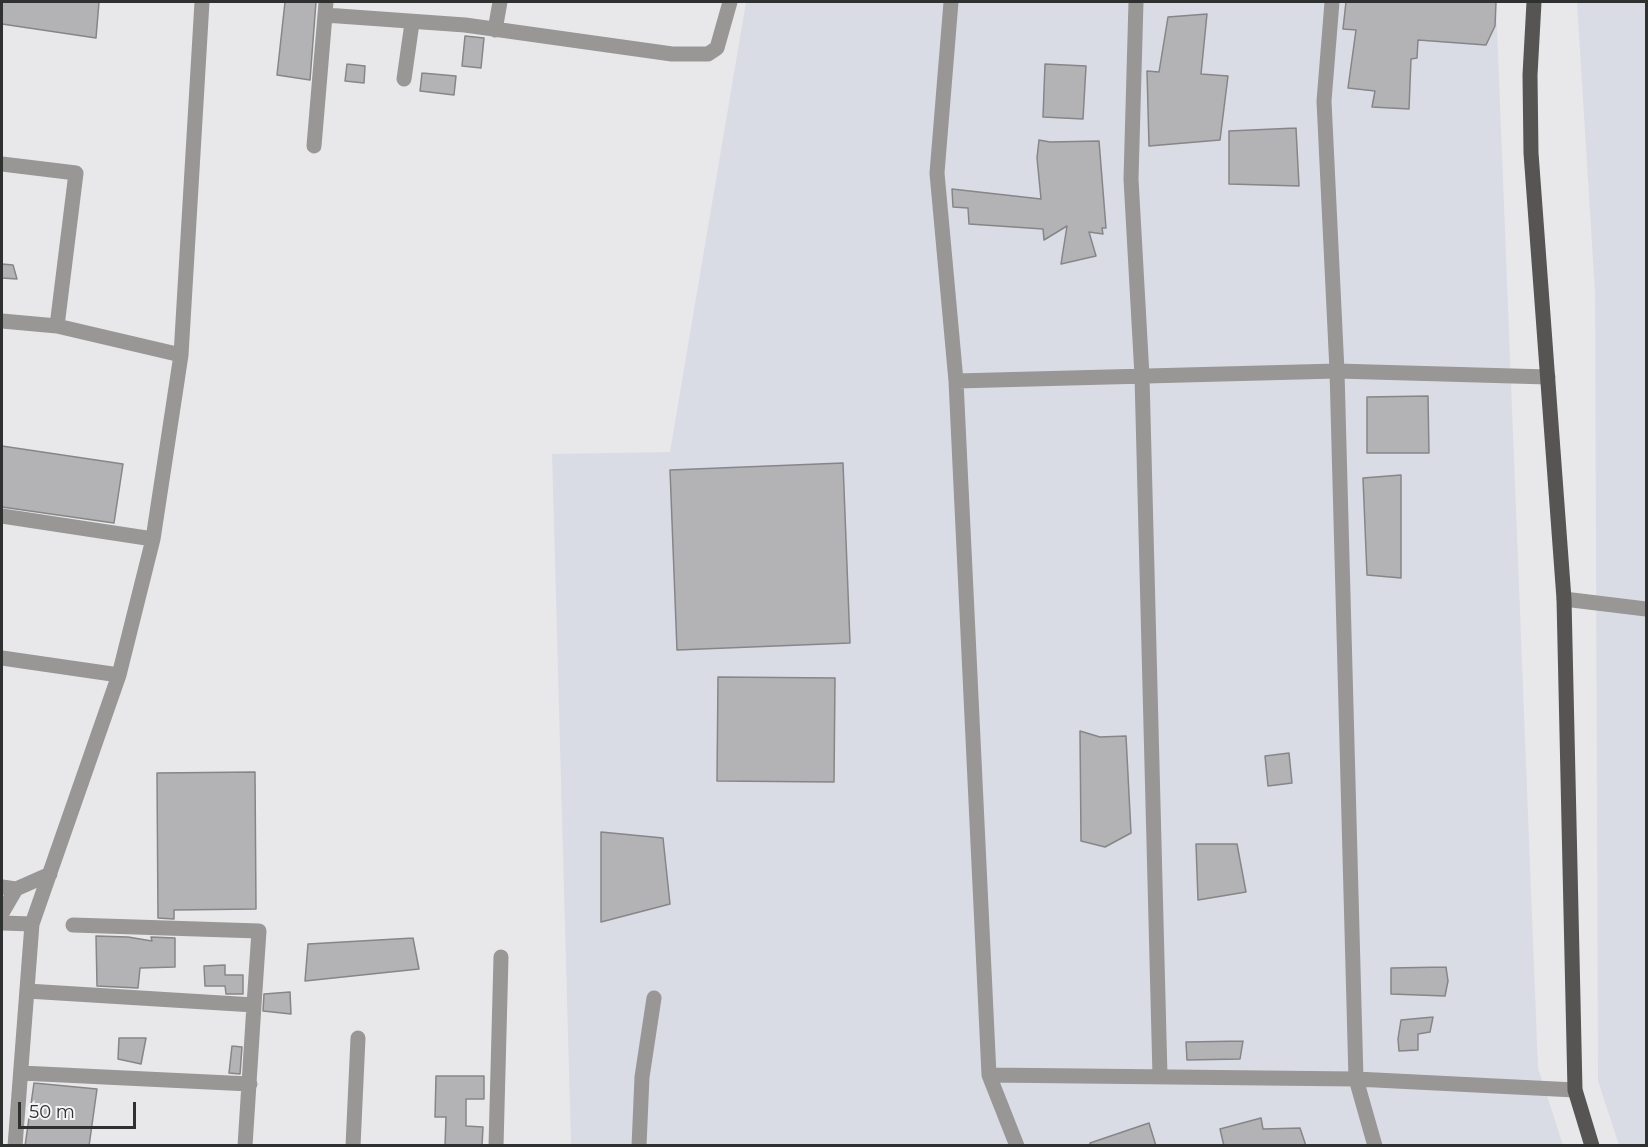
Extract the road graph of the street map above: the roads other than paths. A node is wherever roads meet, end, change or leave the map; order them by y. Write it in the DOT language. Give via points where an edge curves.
graph roads {
  1 [pos="202,2"];
  2 [pos="500,2"];
  3 [pos="730,2"];
  4 [pos="951,2"];
  5 [pos="1136,2"];
  6 [pos="1332,2"];
  7 [pos="1534,2"];
  8 [pos="326,8"];
  9 [pos="412,22"];
  10 [pos="495,30"];
  11 [pos="404,80"];
  12 [pos="315,146"];
  13 [pos="2,164"];
  14 [pos="2,321"];
  15 [pos="57,326"];
  16 [pos="181,355"];
  17 [pos="1337,371"];
  18 [pos="1142,376"];
  19 [pos="1548,377"];
  20 [pos="956,381"];
  21 [pos="2,516"];
  22 [pos="153,539"];
  23 [pos="1564,599"];
  24 [pos="1647,609"];
  25 [pos="2,658"];
  26 [pos="118,675"];
  27 [pos="50,874"];
  28 [pos="9,888"];
  29 [pos="2,913"];
  30 [pos="2,923"];
  31 [pos="33,924"];
  32 [pos="73,925"];
  33 [pos="501,957"];
  34 [pos="27,991"];
  35 [pos="654,998"];
  36 [pos="254,1005"];
  37 [pos="358,1038"];
  38 [pos="21,1072"];
  39 [pos="989,1075"];
  40 [pos="1160,1076"];
  41 [pos="1356,1079"];
  42 [pos="250,1084"];
  43 [pos="1575,1090"];
  44 [pos="15,1146"];
  45 [pos="245,1146"];
  46 [pos="353,1146"];
  47 [pos="496,1146"];
  48 [pos="639,1146"];
  49 [pos="1017,1146"];
  50 [pos="1375,1146"];
  51 [pos="1592,1146"];
  1 -- 16 [label="street"];
  2 -- 10 [label="street"];
  3 -- 10 [label="street" via="717,48 708,54 672,54"];
  4 -- 20 [label="street" via="937,173"];
  5 -- 18 [label="street" via="1131,179"];
  6 -- 17 [label="street" via="1324,101"];
  7 -- 19 [label="main road" via="1531,153"];
  8 -- 9 [label="street"];
  8 -- 12 [label="street"];
  9 -- 10 [label="street"];
  9 -- 11 [label="street"];
  13 -- 15 [label="street" via="76,173"];
  14 -- 15 [label="street"];
  15 -- 16 [label="street"];
  16 -- 22 [label="street"];
  17 -- 18 [label="street"];
  17 -- 19 [label="street"];
  17 -- 41 [label="street"];
  18 -- 20 [label="street"];
  18 -- 40 [label="street"];
  19 -- 23 [label="main road"];
  20 -- 39 [label="street"];
  21 -- 22 [label="street"];
  22 -- 26 [label="street"];
  23 -- 24 [label="street"];
  23 -- 43 [label="main road"];
  25 -- 26 [label="street"];
  26 -- 27 [label="street"];
  27 -- 28 [label="street"];
  27 -- 31 [label="street"];
  28 -- 29 [label="street"];
  30 -- 31 [label="street"];
  31 -- 34 [label="street"];
  32 -- 36 [label="street" via="259,931"];
  33 -- 47 [label="street"];
  34 -- 36 [label="street"];
  34 -- 38 [label="street"];
  35 -- 48 [label="street" via="642,1077"];
  36 -- 42 [label="street"];
  37 -- 46 [label="street"];
  38 -- 42 [label="street"];
  38 -- 44 [label="street"];
  39 -- 40 [label="street"];
  39 -- 49 [label="street"];
  40 -- 41 [label="street"];
  41 -- 43 [label="street"];
  41 -- 50 [label="street"];
  42 -- 45 [label="street"];
  43 -- 51 [label="main road"];
}
